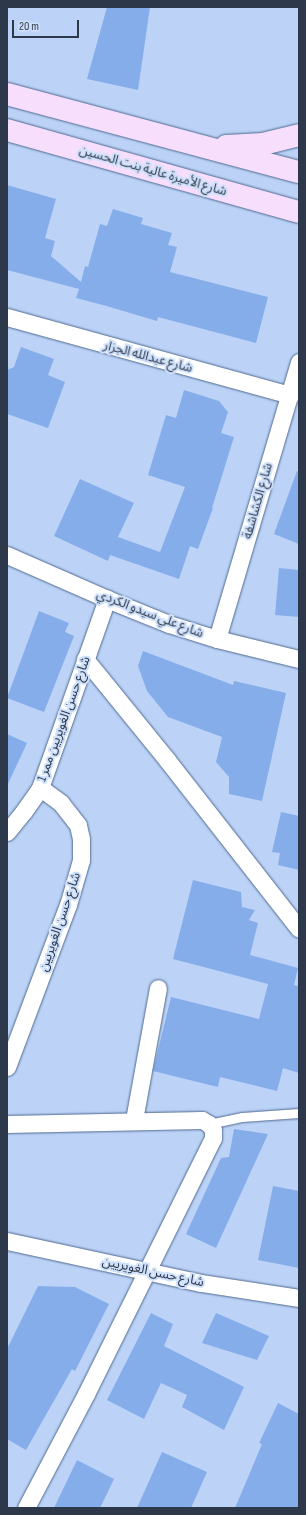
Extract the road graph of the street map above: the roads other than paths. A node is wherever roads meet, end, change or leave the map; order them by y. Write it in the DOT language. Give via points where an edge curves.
graph roads {
  1 [pos="7,94"];
  2 [pos="7,130"];
  3 [pos="299,135"];
  4 [pos="205,148"];
  5 [pos="299,172"];
  6 [pos="299,212"];
  7 [pos="7,317"];
  8 [pos="299,362"];
  9 [pos="290,395"];
  10 [pos="7,555"];
  11 [pos="107,599"];
  12 [pos="218,639"];
  13 [pos="85,659"];
  14 [pos="299,659"];
  15 [pos="40,788"];
  16 [pos="7,832"];
  17 [pos="299,929"];
  18 [pos="158,988"];
  19 [pos="7,1068"];
  20 [pos="299,1113"];
  21 [pos="134,1120"];
  22 [pos="7,1124"];
  23 [pos="208,1124"];
  24 [pos="7,1241"];
  25 [pos="148,1270"];
  26 [pos="299,1298"];
  27 [pos="26,1508"];
  1 -- 4 [label="main road"];
  2 -- 6 [label="main road, شارع الأميرة عالية بنت الحسين"];
  3 -- 4 [label="main road" via="263,144"];
  4 -- 5 [label="main road"];
  7 -- 9 [label="street, شارع عبدالله الجزار"];
  8 -- 9 [label="street, شارع الكشاشفة"];
  9 -- 12 [label="street, شارع الكشاشفة"];
  10 -- 11 [label="street, شارع علي سيدو الكردي"];
  11 -- 12 [label="street, شارع علي سيدو الكردي" via="169,624"];
  11 -- 13 [label="street, شارع حسن الغويريين ممر 1"];
  12 -- 14 [label="street, شارع علي سيدو الكردي"];
  13 -- 15 [label="street, شارع حسن الغويريين ممر 1"];
  13 -- 17 [label="street"];
  15 -- 16 [label="street, شارع حسن الغويريين ممر 1"];
  15 -- 19 [label="street, شارع حسن الغويريين" via="62,803 78,824 81,860 68,905"];
  18 -- 21 [label="street"];
  20 -- 23 [label="lane" via="242,1117"];
  21 -- 22 [label="street"];
  21 -- 23 [label="street" via="202,1120"];
  23 -- 25 [label="street" via="214,1138"];
  24 -- 25 [label="street, شارع حسن الغويريين"];
  25 -- 26 [label="street, شارع حسن الغويريين" via="201,1282"];
  25 -- 27 [label="street"];
}
